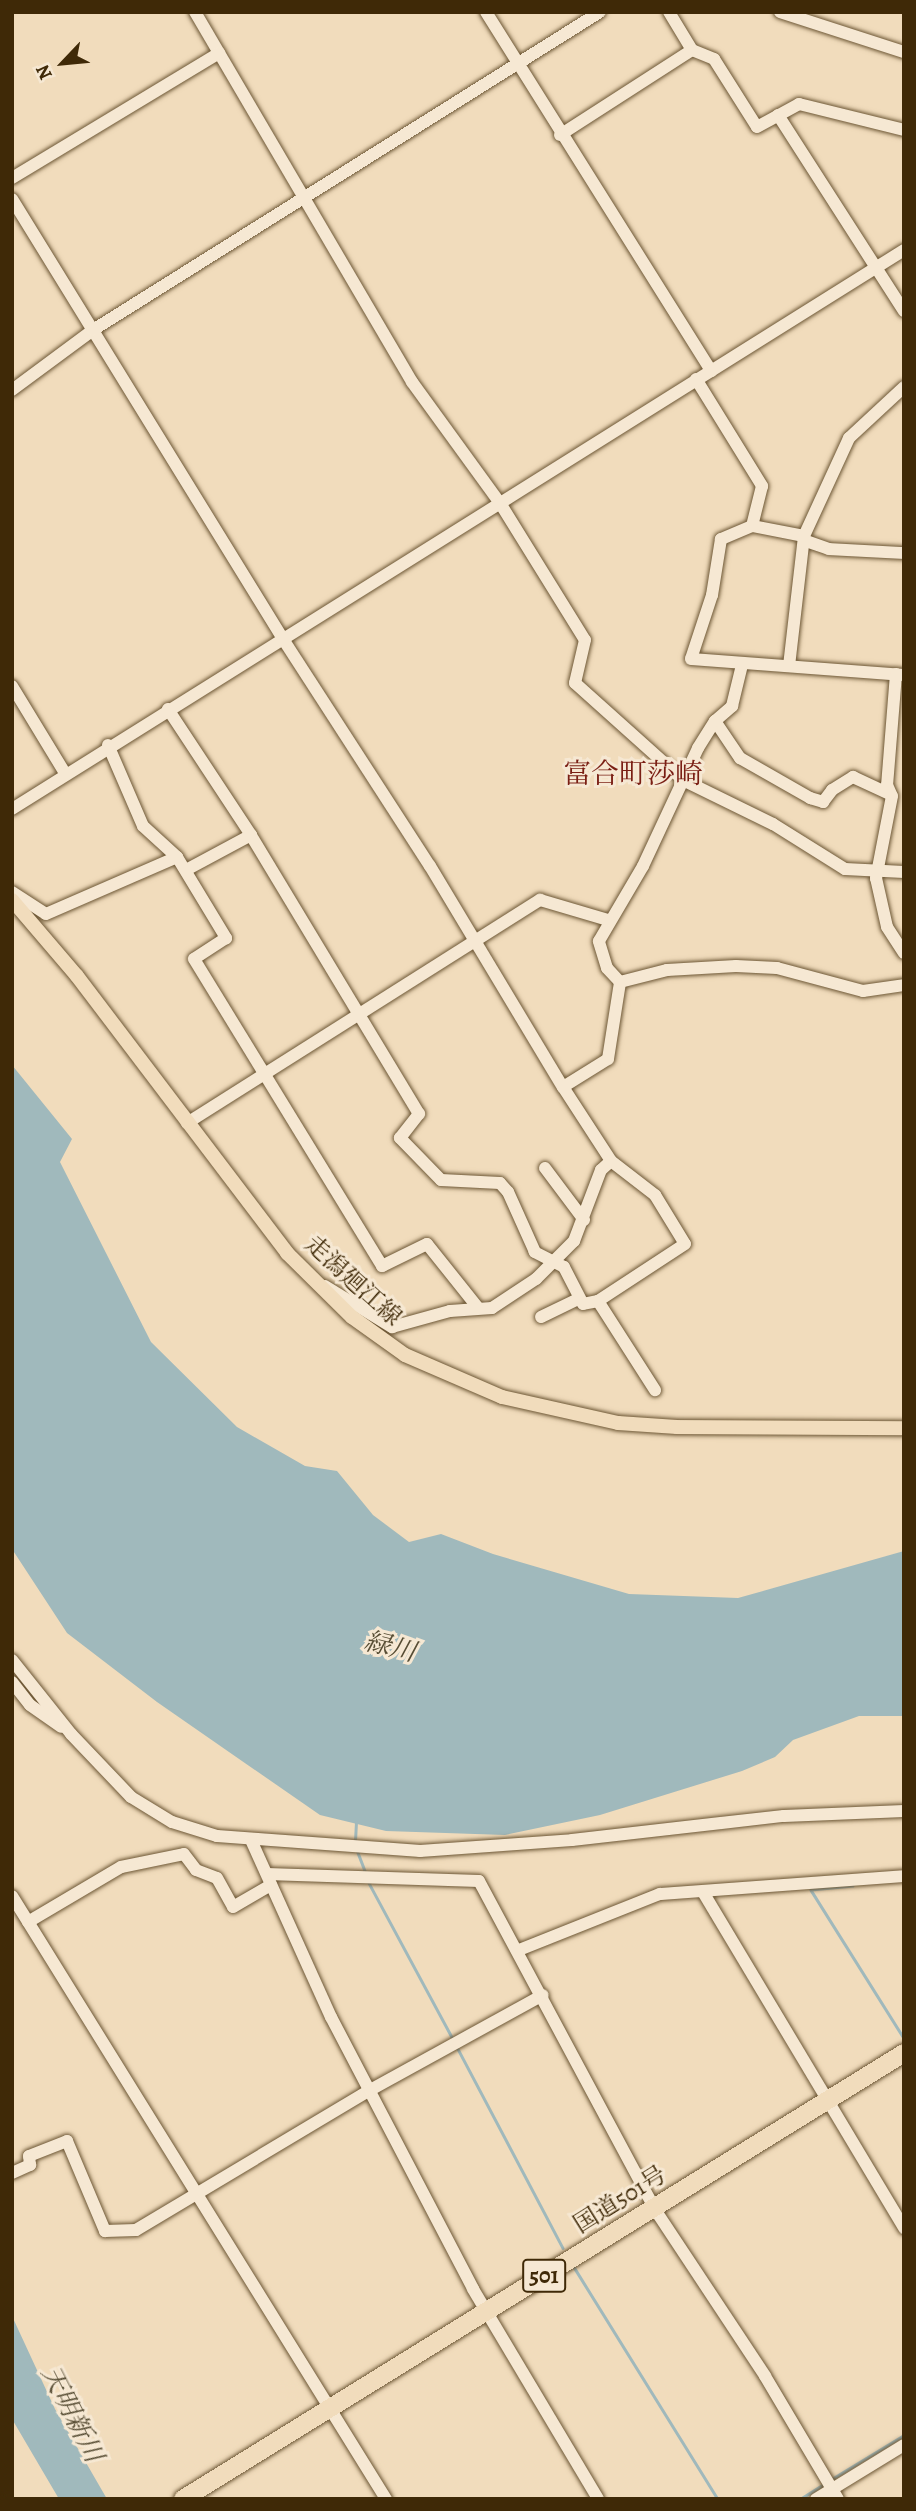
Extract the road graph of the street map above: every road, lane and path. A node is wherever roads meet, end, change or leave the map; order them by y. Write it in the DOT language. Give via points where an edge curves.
graph roads {
  1 [pos="195,12"];
  2 [pos="486,12"];
  3 [pos="600,12"];
  4 [pos="669,12"];
  5 [pos="780,12"];
  6 [pos="692,50"];
  7 [pos="904,51"];
  8 [pos="219,53"];
  9 [pos="516,63"];
  10 [pos="778,116"];
  11 [pos="904,130"];
  12 [pos="560,135"];
  13 [pos="12,178"];
  14 [pos="303,198"];
  15 [pos="12,199"];
  16 [pos="904,250"];
  17 [pos="875,268"];
  18 [pos="904,311"];
  19 [pos="93,330"];
  20 [pos="711,371"];
  21 [pos="696,379"];
  22 [pos="904,387"];
  23 [pos="12,390"];
  24 [pos="500,503"];
  25 [pos="752,526"];
  26 [pos="805,539"];
  27 [pos="904,553"];
  28 [pos="283,639"];
  29 [pos="742,665"];
  30 [pos="789,666"];
  31 [pos="900,675"];
  32 [pos="12,686"];
  33 [pos="168,709"];
  34 [pos="715,721"];
  35 [pos="108,746"];
  36 [pos="65,773"];
  37 [pos="683,780"];
  38 [pos="892,796"];
  39 [pos="12,809"];
  40 [pos="251,835"];
  41 [pos="177,857"];
  42 [pos="876,869"];
  43 [pos="186,870"];
  44 [pos="904,872"];
  45 [pos="12,892"];
  46 [pos="12,900"];
  47 [pos="608,920"];
  48 [pos="475,940"];
  49 [pos="904,953"];
  50 [pos="620,982"];
  51 [pos="904,985"];
  52 [pos="358,1015"];
  53 [pos="263,1074"];
  54 [pos="563,1087"];
  55 [pos="187,1123"];
  56 [pos="611,1161"];
  57 [pos="545,1168"];
  58 [pos="584,1220"];
  59 [pos="555,1260"];
  60 [pos="310,1276"];
  61 [pos="578,1299"];
  62 [pos="598,1301"];
  63 [pos="478,1308"];
  64 [pos="541,1317"];
  65 [pos="655,1390"];
  66 [pos="904,1428"];
  67 [pos="12,1660"];
  68 [pos="12,1682"];
  69 [pos="65,1726"];
  70 [pos="904,1811"];
  71 [pos="251,1840"];
  72 [pos="904,1877"];
  73 [pos="269,1880"];
  74 [pos="703,1892"];
  75 [pos="12,1896"];
  76 [pos="28,1922"];
  77 [pos="519,1950"];
  78 [pos="543,1995"];
  79 [pos="904,2053"];
  80 [pos="370,2090"];
  81 [pos="825,2101"];
  82 [pos="12,2173"];
  83 [pos="197,2195"];
  84 [pos="653,2208"];
  85 [pos="904,2228"];
  86 [pos="486,2312"];
  87 [pos="330,2408"];
  88 [pos="904,2445"];
  89 [pos="835,2494"];
  90 [pos="183,2499"];
  91 [pos="386,2499"];
  92 [pos="598,2499"];
  93 [pos="816,2499"];
  1 -- 8 [label="street"];
  2 -- 9 [label="street"];
  3 -- 9 [label="street"];
  4 -- 6 [label="street"];
  5 -- 7 [label="street"];
  6 -- 10 [label="street" via="714,59 757,127"];
  6 -- 12 [label="street"];
  8 -- 13 [label="street"];
  8 -- 14 [label="street"];
  9 -- 12 [label="street"];
  9 -- 14 [label="street"];
  10 -- 11 [label="street" via="799,104"];
  10 -- 17 [label="street"];
  12 -- 20 [label="street"];
  14 -- 19 [label="street"];
  14 -- 24 [label="street" via="412,382"];
  15 -- 19 [label="street"];
  16 -- 17 [label="street"];
  17 -- 18 [label="street"];
  17 -- 20 [label="street"];
  19 -- 23 [label="street"];
  19 -- 28 [label="street"];
  20 -- 21 [label="street"];
  21 -- 24 [label="street"];
  21 -- 25 [label="street" via="762,486"];
  22 -- 26 [label="street" via="849,438"];
  24 -- 28 [label="street"];
  24 -- 37 [label="street" via="585,639 575,683"];
  25 -- 26 [label="street"];
  25 -- 29 [label="street" via="727,535 717,547 714,587 691,659"];
  26 -- 27 [label="street" via="829,549"];
  26 -- 30 [label="street"];
  28 -- 33 [label="street"];
  28 -- 48 [label="street"];
  29 -- 30 [label="street"];
  29 -- 34 [label="street" via="732,706"];
  30 -- 31 [label="street"];
  31 -- 38 [label="street" via="887,785"];
  32 -- 36 [label="street"];
  33 -- 35 [label="street"];
  33 -- 40 [label="street"];
  34 -- 37 [label="street"];
  34 -- 38 [label="street" via="740,758 810,798 823,802 853,777"];
  35 -- 36 [label="street"];
  35 -- 41 [label="street" via="143,826"];
  36 -- 39 [label="street"];
  37 -- 42 [label="street" via="773,824 845,869"];
  37 -- 47 [label="street" via="643,866"];
  38 -- 42 [label="street"];
  40 -- 43 [label="street"];
  40 -- 52 [label="street"];
  41 -- 43 [label="street"];
  41 -- 45 [label="street" via="46,914"];
  42 -- 44 [label="street"];
  42 -- 49 [label="street" via="887,927"];
  43 -- 53 [label="street" via="226,938 194,959"];
  46 -- 55 [label="main road, 走潟廻江線" via="77,976"];
  47 -- 48 [label="street" via="540,900"];
  47 -- 50 [label="street" via="600,950 607,968"];
  48 -- 52 [label="street"];
  48 -- 54 [label="street"];
  50 -- 51 [label="street" via="667,970 736,966 777,968 863,991"];
  50 -- 54 [label="street" via="608,1059"];
  52 -- 53 [label="street"];
  52 -- 59 [label="street" via="419,1114 400,1138 441,1180 500,1183 535,1252"];
  53 -- 55 [label="street"];
  53 -- 63 [label="street" via="382,1266 427,1244"];
  54 -- 56 [label="street"];
  55 -- 60 [label="main road, 走潟廻江線" via="260,1221"];
  56 -- 58 [label="street" via="601,1170"];
  56 -- 62 [label="street" via="655,1195 685,1244"];
  57 -- 58 [label="street"];
  58 -- 59 [label="street" via="574,1241"];
  59 -- 61 [label="street" via="564,1267"];
  59 -- 63 [label="street" via="508,1300"];
  60 -- 63 [label="street" via="392,1327"];
  60 -- 66 [label="main road, 走潟廻江線" via="352,1317 405,1355 470,1386 533,1406 618,1423 677,1427"];
  61 -- 62 [label="street" via="583,1304"];
  61 -- 64 [label="street"];
  62 -- 65 [label="street"];
  67 -- 69 [label="street"];
  68 -- 69 [label="street" via="56,1727"];
  69 -- 71 [label="street" via="113,1782 155,1814 188,1828"];
  70 -- 71 [label="street" via="784,1816 469,1849 365,1850"];
  71 -- 73 [label="street"];
  72 -- 74 [label="street"];
  73 -- 76 [label="street" via="233,1907 217,1878 196,1870 184,1854 121,1867"];
  73 -- 77 [label="street" via="479,1881"];
  73 -- 80 [label="street"];
  74 -- 77 [label="street" via="660,1894"];
  74 -- 81 [label="street"];
  75 -- 76 [label="street"];
  76 -- 83 [label="street"];
  77 -- 78 [label="street"];
  78 -- 80 [label="street"];
  78 -- 84 [label="street"];
  79 -- 81 [label="highway, 国道501号 / 501"];
  80 -- 83 [label="street"];
  80 -- 86 [label="street"];
  81 -- 84 [label="highway, 国道501号 / 501"];
  81 -- 85 [label="street"];
  82 -- 83 [label="street" via="30,2165 29,2156 67,2141 105,2231 136,2231"];
  83 -- 87 [label="street"];
  84 -- 86 [label="highway, 国道501号 / 501"];
  84 -- 89 [label="street" via="765,2376"];
  86 -- 87 [label="highway, 国道501号 / 501"];
  86 -- 92 [label="street"];
  87 -- 90 [label="highway, 国道501号 / 501"];
  87 -- 91 [label="street"];
  88 -- 89 [label="street"];
  89 -- 93 [label="street"];
}
